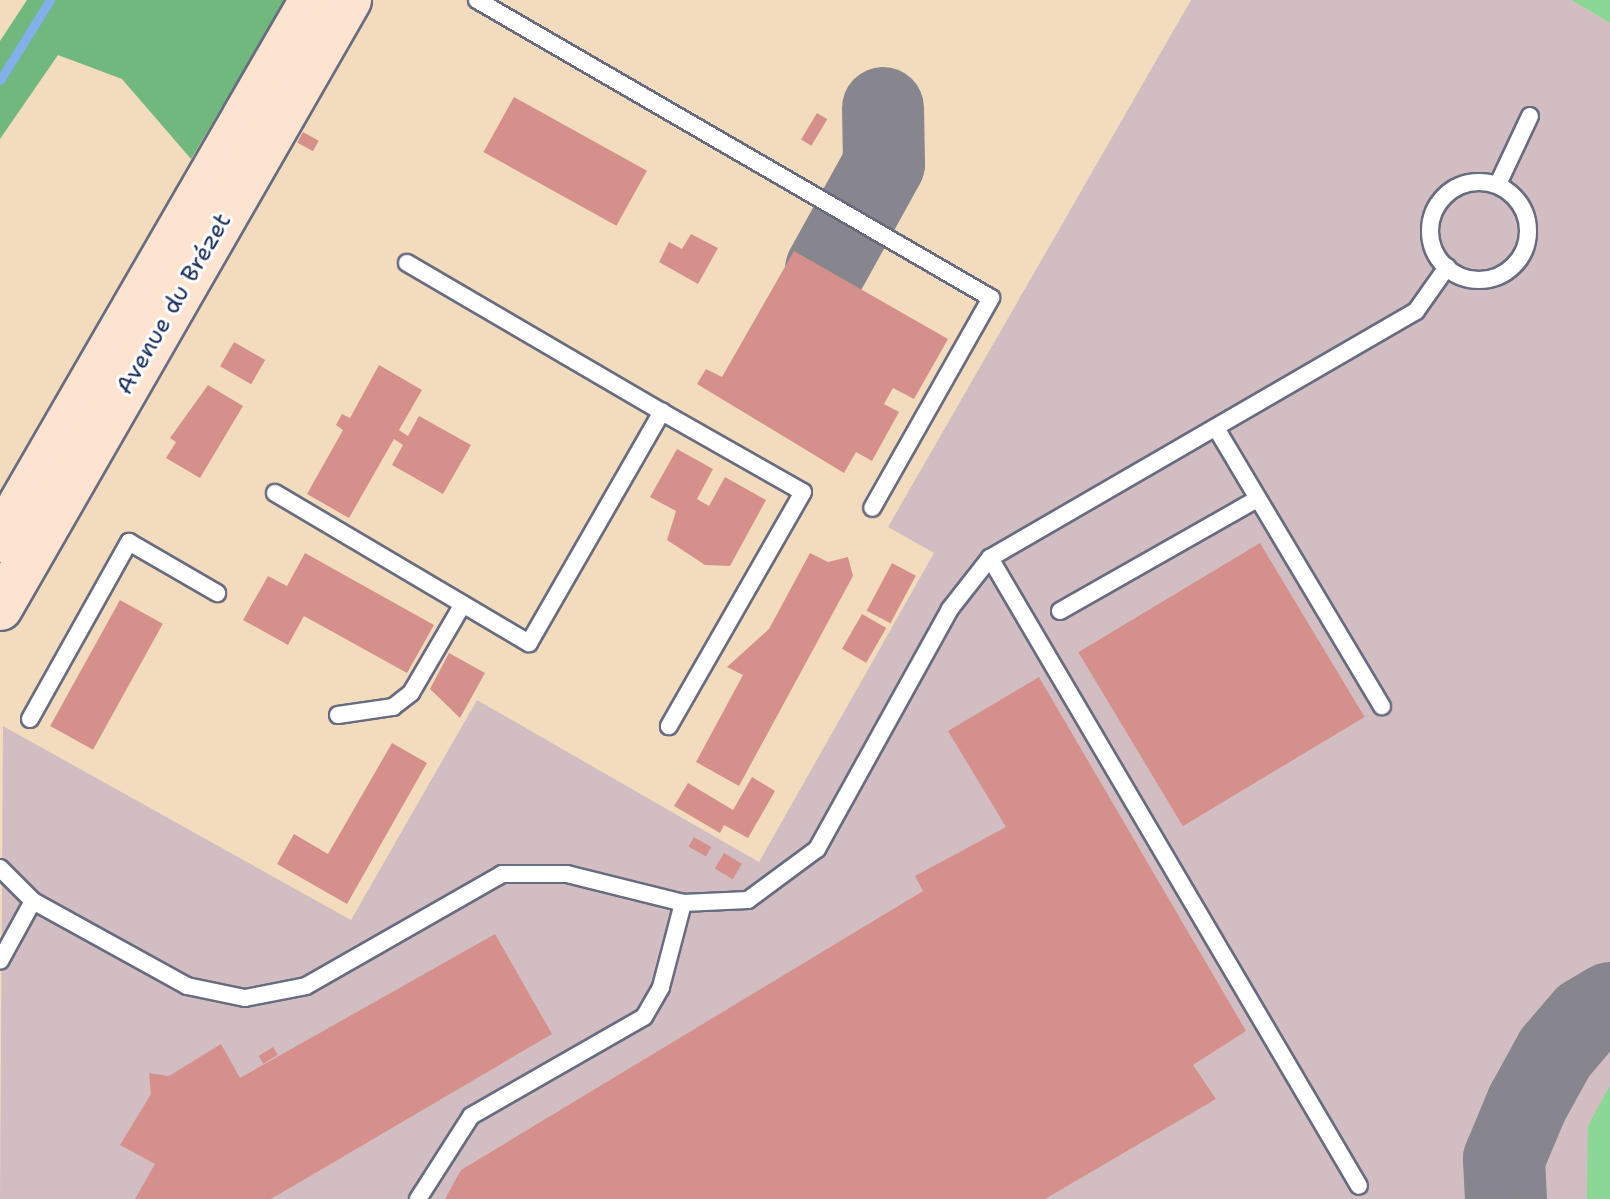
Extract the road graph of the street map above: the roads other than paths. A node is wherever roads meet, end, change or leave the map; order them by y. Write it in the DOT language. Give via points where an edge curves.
graph roads {
  1 [pos="312,0"];
  2 [pos="349,0"];
  3 [pos="477,0"];
  4 [pos="1530,116"];
  5 [pos="1498,184"];
  6 [pos="407,263"];
  7 [pos="1447,267"];
  8 [pos="662,412"];
  9 [pos="1216,428"];
  10 [pos="275,493"];
  11 [pos="1257,499"];
  12 [pos="872,508"];
  13 [pos="0,540"];
  14 [pos="990,558"];
  15 [pos="217,593"];
  16 [pos="463,604"];
  17 [pos="0,608"];
  18 [pos="1060,611"];
  19 [pos="1382,706"];
  20 [pos="338,715"];
  21 [pos="30,719"];
  22 [pos="669,726"];
  23 [pos="0,868"];
  24 [pos="33,901"];
  25 [pos="683,903"];
  26 [pos="0,961"];
  27 [pos="1359,1186"];
  28 [pos="418,1199"];
  1 -- 13 [label="main road, Avenue du Brézet"];
  2 -- 17 [label="main road, Avenue du Brézet"];
  3 -- 12 [label="lane" via="991,298"];
  4 -- 5 [label="lane"];
  5 -- 7 [label="lane" via="1465,183 1439,201 1430,232"];
  5 -- 7 [label="lane" via="1523,206 1523,254 1484,280"];
  6 -- 8 [label="lane"];
  7 -- 9 [label="lane" via="1416,311"];
  8 -- 16 [label="lane" via="529,643"];
  8 -- 22 [label="lane" via="803,492"];
  9 -- 11 [label="lane"];
  9 -- 14 [label="lane"];
  10 -- 16 [label="lane"];
  11 -- 18 [label="lane"];
  11 -- 19 [label="lane"];
  14 -- 25 [label="lane" via="950,609 817,849 748,900"];
  14 -- 27 [label="lane"];
  15 -- 21 [label="lane" via="129,542"];
  16 -- 20 [label="lane" via="411,693 393,707"];
  23 -- 24 [label="lane"];
  24 -- 25 [label="lane" via="187,986 245,998 306,986 502,874 567,874"];
  24 -- 26 [label="lane"];
  25 -- 28 [label="lane" via="661,987 644,1017 471,1116"];
}
